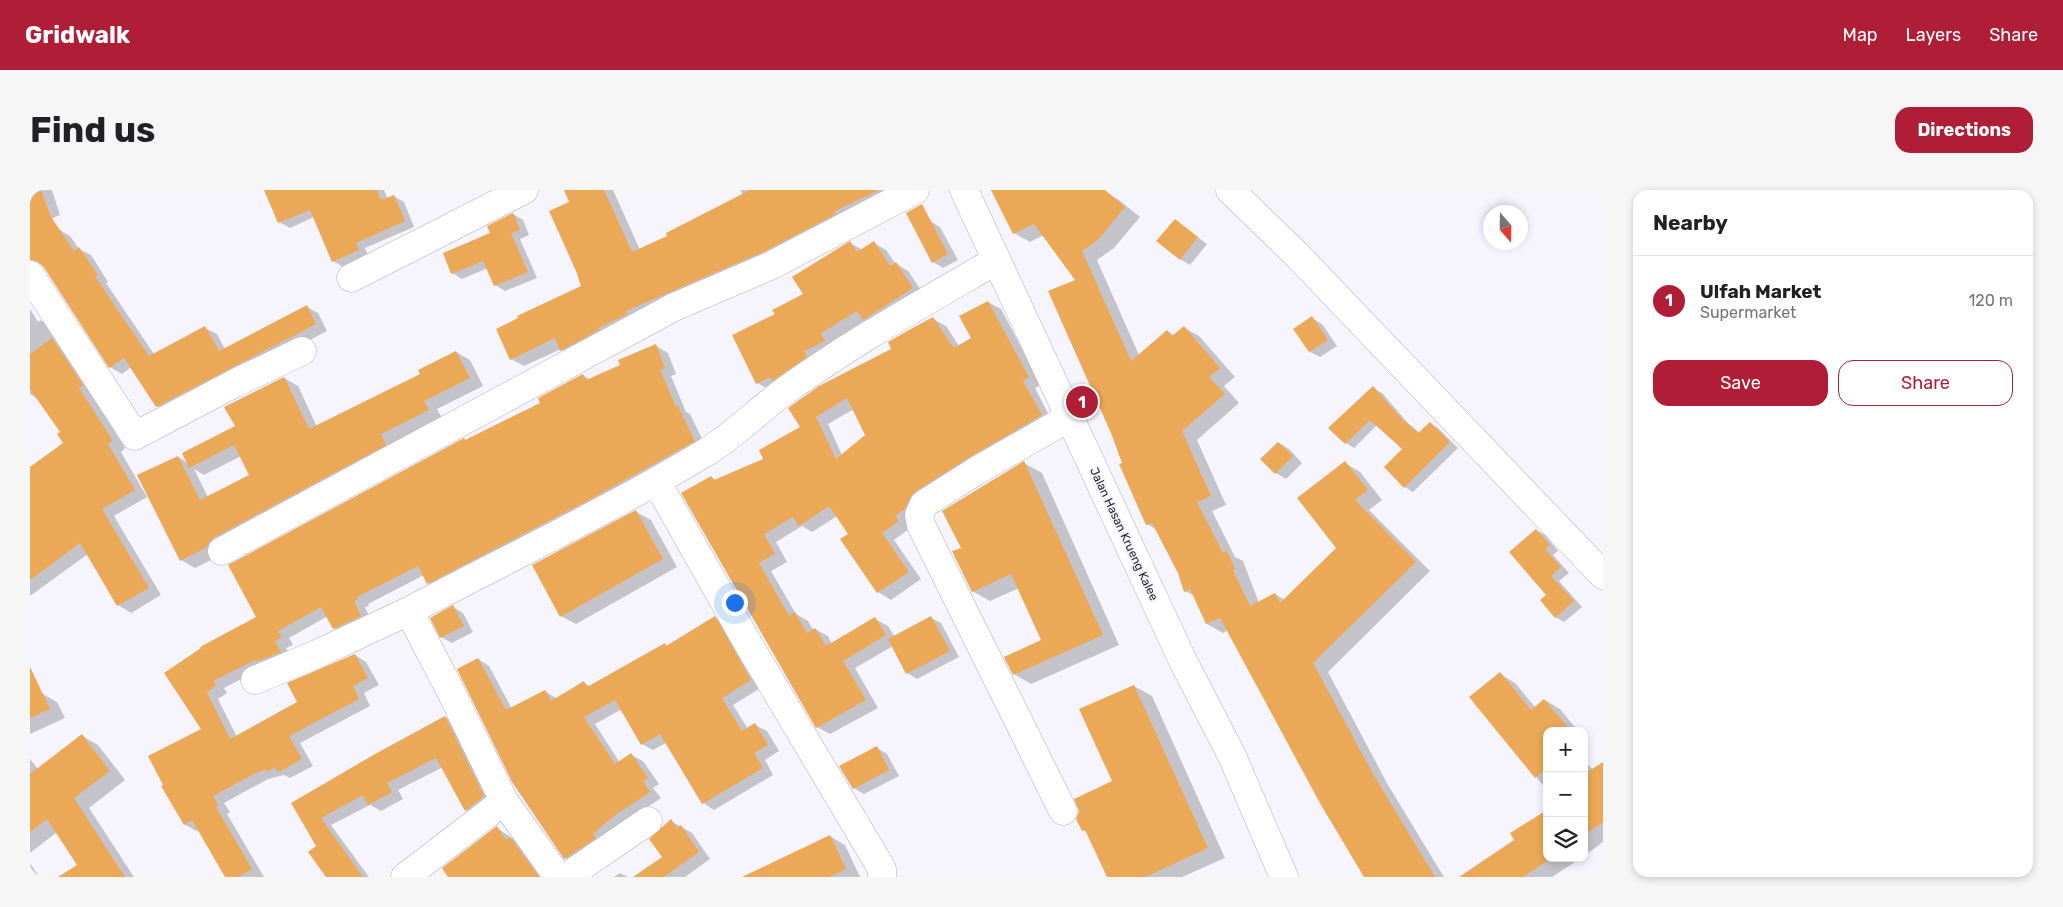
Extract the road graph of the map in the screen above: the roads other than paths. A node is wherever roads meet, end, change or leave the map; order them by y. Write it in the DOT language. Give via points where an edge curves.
graph roads {
  1 [pos="524,190"];
  2 [pos="915,190"];
  3 [pos="964,190"];
  4 [pos="1230,190"];
  5 [pos="997,260"];
  6 [pos="30,275"];
  7 [pos="352,278"];
  8 [pos="302,351"];
  9 [pos="1070,417"];
  10 [pos="656,481"];
  11 [pos="222,551"];
  12 [pos="1603,575"];
  13 [pos="409,611"];
  14 [pos="255,680"];
  15 [pos="504,802"];
  16 [pos="1063,810"];
  17 [pos="648,821"];
  18 [pos="405,877"];
  19 [pos="558,877"];
  20 [pos="566,877"];
  21 [pos="882,877"];
  22 [pos="1284,877"];
  1 -- 7 [label="street"];
  2 -- 11 [label="street" via="772,265 674,307"];
  3 -- 5 [label="street, Jalan Hasan Krueng Kalee"];
  4 -- 12 [label="street" via="1297,255"];
  5 -- 9 [label="street, Jalan Hasan Krueng Kalee"];
  5 -- 10 [label="street" via="822,367 779,396 724,441"];
  6 -- 8 [label="street" via="135,436"];
  9 -- 16 [label="street" via="924,504 919,515 921,525"];
  9 -- 22 [label="street, Jalan Hasan Krueng Kalee" via="1182,658 1232,756"];
  10 -- 13 [label="street"];
  10 -- 21 [label="street" via="882,869"];
  13 -- 14 [label="street"];
  13 -- 15 [label="street"];
  15 -- 18 [label="street"];
  15 -- 19 [label="street"];
  17 -- 20 [label="street"];
}
